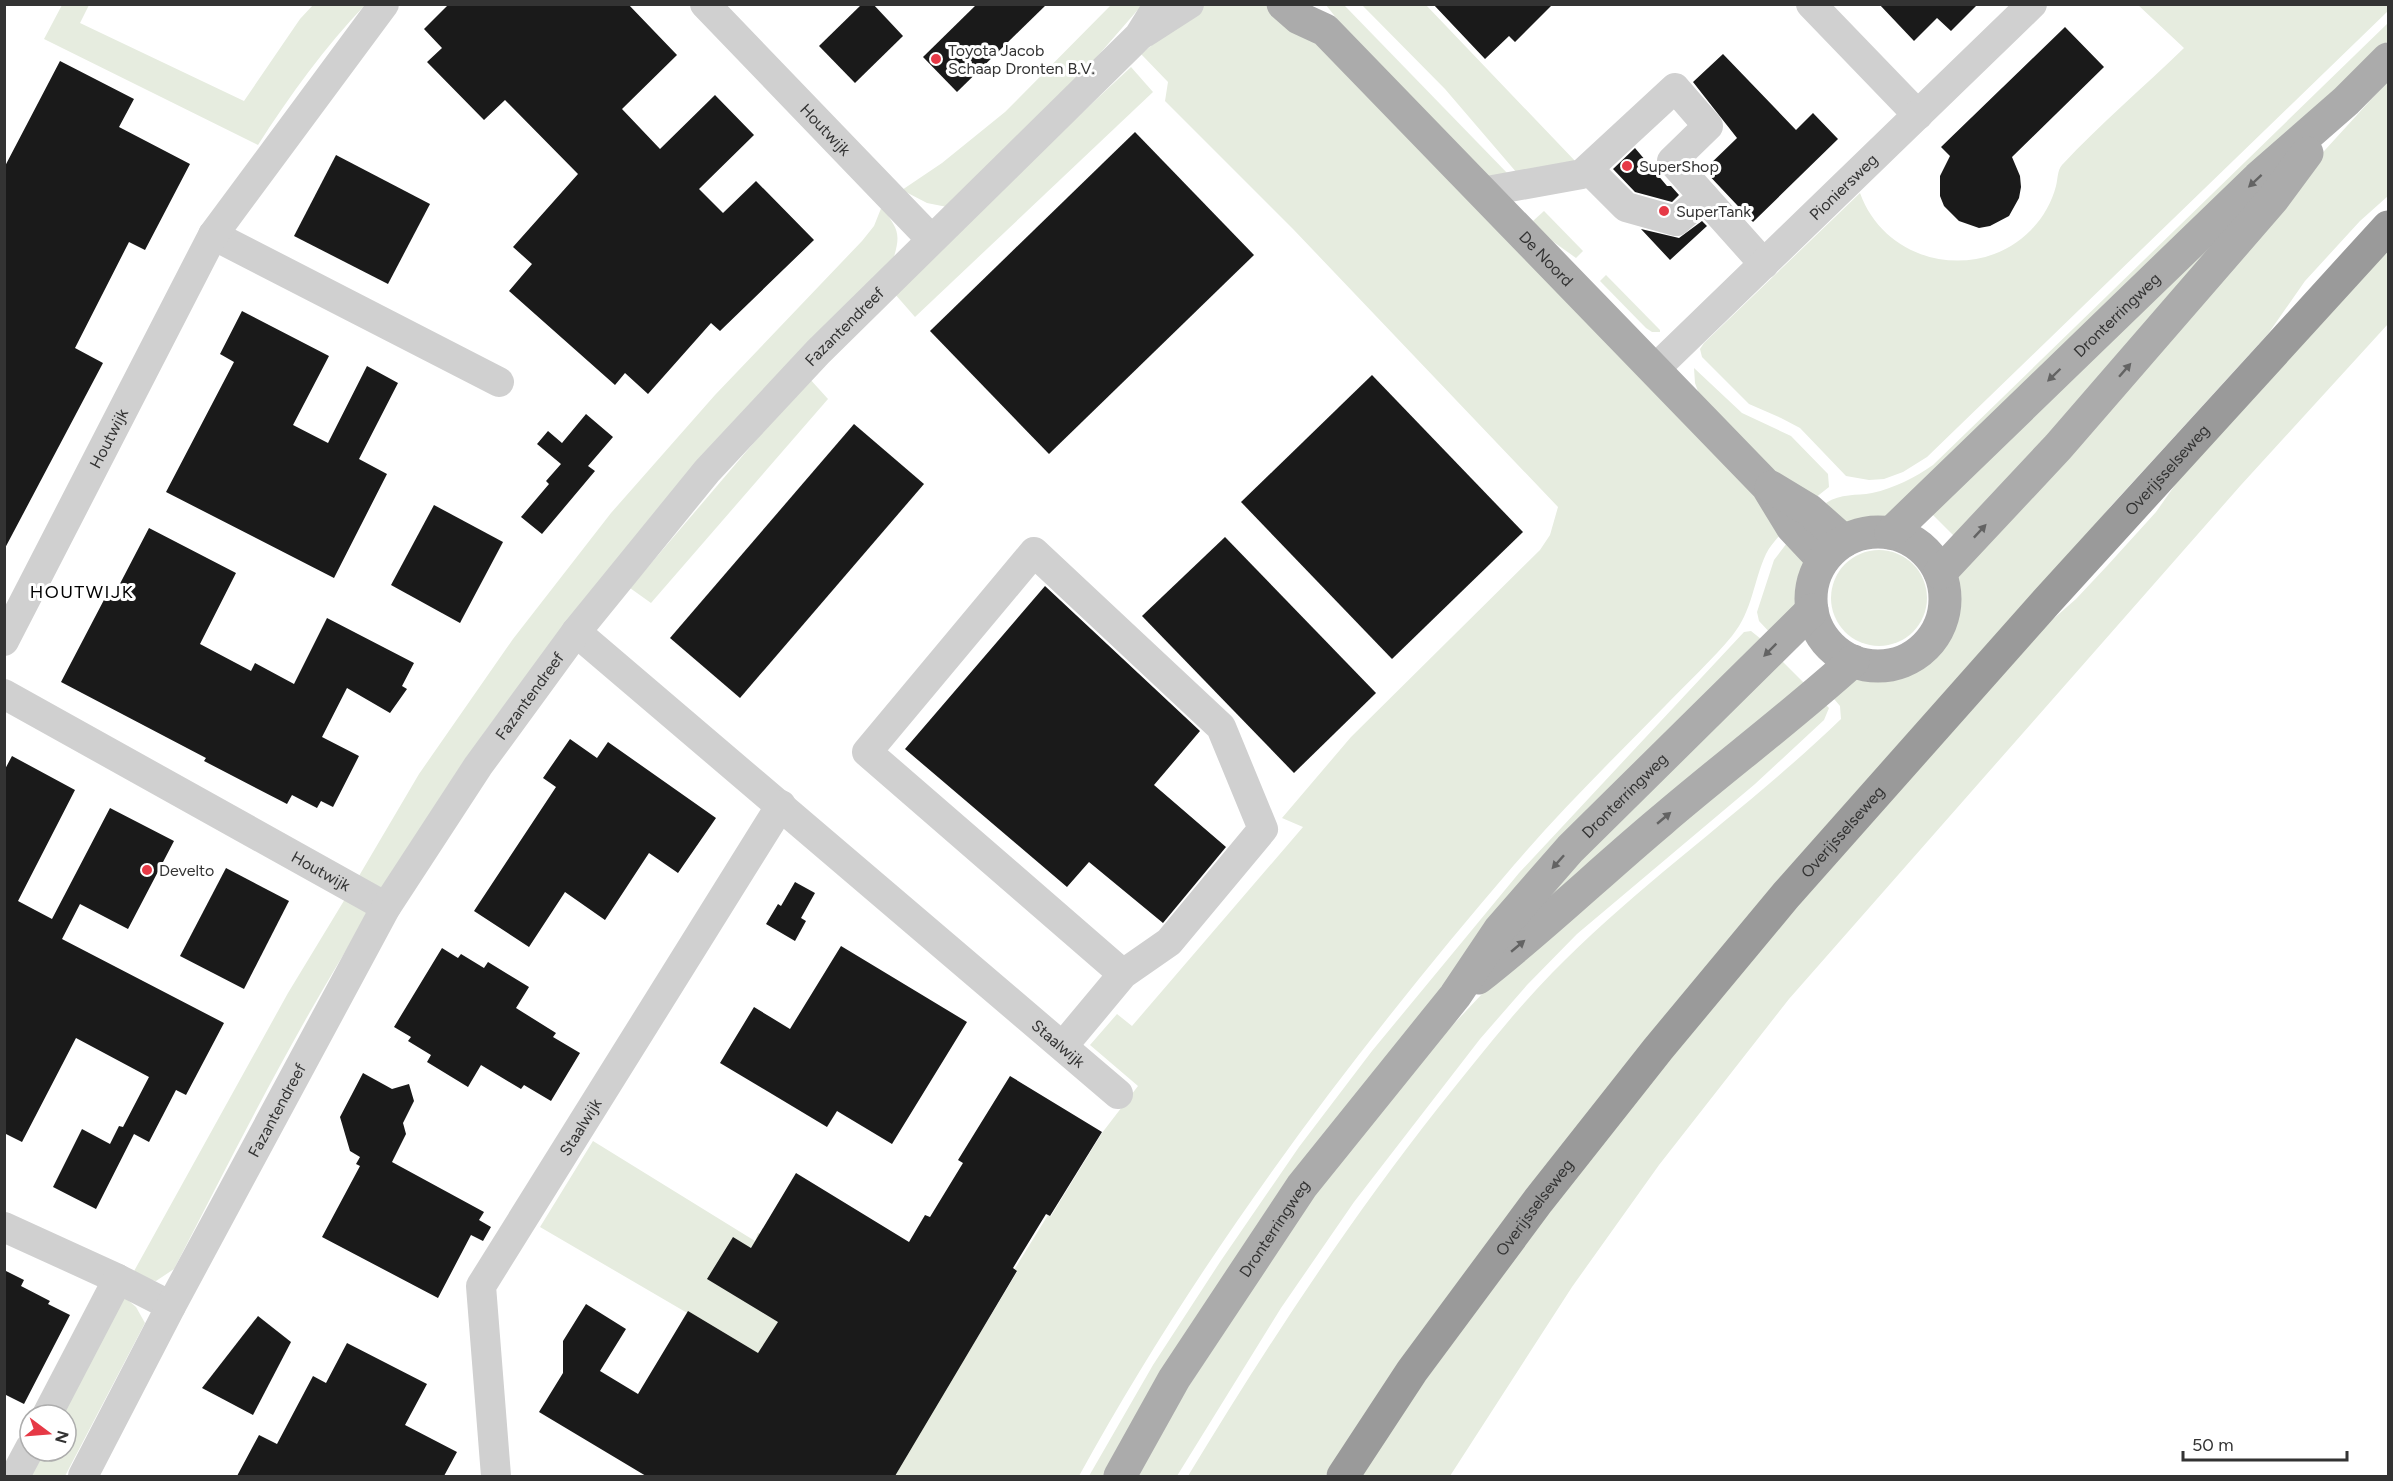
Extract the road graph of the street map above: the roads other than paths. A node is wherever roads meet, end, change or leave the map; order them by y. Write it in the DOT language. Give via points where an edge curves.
graph roads {
  1 [pos="384,4"];
  2 [pos="1159,4"];
  3 [pos="1189,4"];
  4 [pos="1283,4"];
  5 [pos="1811,4"];
  6 [pos="2032,4"];
  7 [pos="720,10"];
  8 [pos="1320,17"];
  9 [pos="1139,36"];
  10 [pos="2388,59"];
  11 [pos="2346,101"];
  12 [pos="1918,115"];
  13 [pos="1588,168"];
  14 [pos="1482,192"];
  15 [pos="1704,197"];
  16 [pos="2388,227"];
  17 [pos="213,236"];
  18 [pos="932,239"];
  19 [pos="1764,264"];
  20 [pos="1655,369"];
  21 [pos="499,382"];
  22 [pos="1891,533"];
  23 [pos="1834,551"];
  24 [pos="1940,573"];
  25 [pos="1812,610"];
  26 [pos="576,632"];
  27 [pos="4,641"];
  28 [pos="1853,661"];
  29 [pos="4,694"];
  30 [pos="780,805"];
  31 [pos="386,908"];
  32 [pos="1123,974"];
  33 [pos="1455,996"];
  34 [pos="1063,1046"];
  35 [pos="1118,1094"];
  36 [pos="4,1227"];
  37 [pos="118,1279"];
  38 [pos="171,1306"];
  39 [pos="53,1403"];
  40 [pos="83,1476"];
  41 [pos="496,1476"];
  42 [pos="1120,1476"];
  43 [pos="1344,1476"];
  1 -- 17 [label="street, Houtwijk"];
  2 -- 9 [label="street, Fazantendreef"];
  3 -- 9 [label="street, Fazantendreef"];
  4 -- 8 [label="main road, De Noord" via="1299,18"];
  5 -- 12 [label="street"];
  6 -- 12 [label="street, Pioniersweg"];
  7 -- 18 [label="street, Houtwijk"];
  8 -- 14 [label="main road, De Noord"];
  9 -- 18 [label="street, Fazantendreef"];
  10 -- 11 [label="main road, Dronterringweg"];
  11 -- 22 [label="main road, Dronterringweg, one-way" via="2258,178"];
  24 -- 11 [label="main road, Dronterringweg, one-way" via="2058,447 2273,199"];
  12 -- 19 [label="street, Pioniersweg"];
  13 -- 14 [label="street" via="1582,174"];
  13 -- 15 [label="street" via="1626,207 1677,221"];
  13 -- 15 [label="street" via="1675,88 1708,126 1672,161"];
  14 -- 20 [label="main road, De Noord"];
  15 -- 19 [label="street"];
  16 -- 43 [label="highway, Overijsselseweg" via="1785,895 1538,1201 1412,1371"];
  17 -- 21 [label="street"];
  17 -- 27 [label="street, Houtwijk"];
  18 -- 26 [label="street, Fazantendreef" via="818,352 707,471"];
  19 -- 20 [label="street, Pioniersweg"];
  20 -- 23 [label="main road, De Noord" via="1767,486 1792,527"];
  22 -- 23 [label="main road" via="1858,535"];
  22 -- 24 [label="main road" via="1920,547"];
  23 -- 25 [label="main road" via="1815,576"];
  24 -- 28 [label="main road" via="1945,588 1942,620 1925,646 1899,663 1884,666"];
  25 -- 28 [label="main road" via="1820,631 1834,649"];
  25 -- 33 [label="main road, Dronterringweg, one-way" via="1570,849 1500,928"];
  26 -- 30 [label="street, Staalwijk"];
  26 -- 31 [label="street, Fazantendreef" via="478,766"];
  33 -- 28 [label="main road, Dronterringweg, one-way" via="1518,947"];
  29 -- 31 [label="street, Houtwijk"];
  30 -- 34 [label="street, Staalwijk"];
  30 -- 41 [label="street, Staalwijk" via="481,1286"];
  31 -- 38 [label="street, Fazantendreef"];
  32 -- 32 [label="street" via="1169,942 1263,829 1221,728 1034,552 867,752"];
  32 -- 34 [label="street"];
  33 -- 42 [label="main road, Dronterringweg" via="1302,1186 1174,1378"];
  34 -- 35 [label="street, Staalwijk"];
  36 -- 37 [label="street"];
  37 -- 38 [label="street"];
  37 -- 39 [label="street"];
  38 -- 40 [label="street, Fazantendreef"];
}
